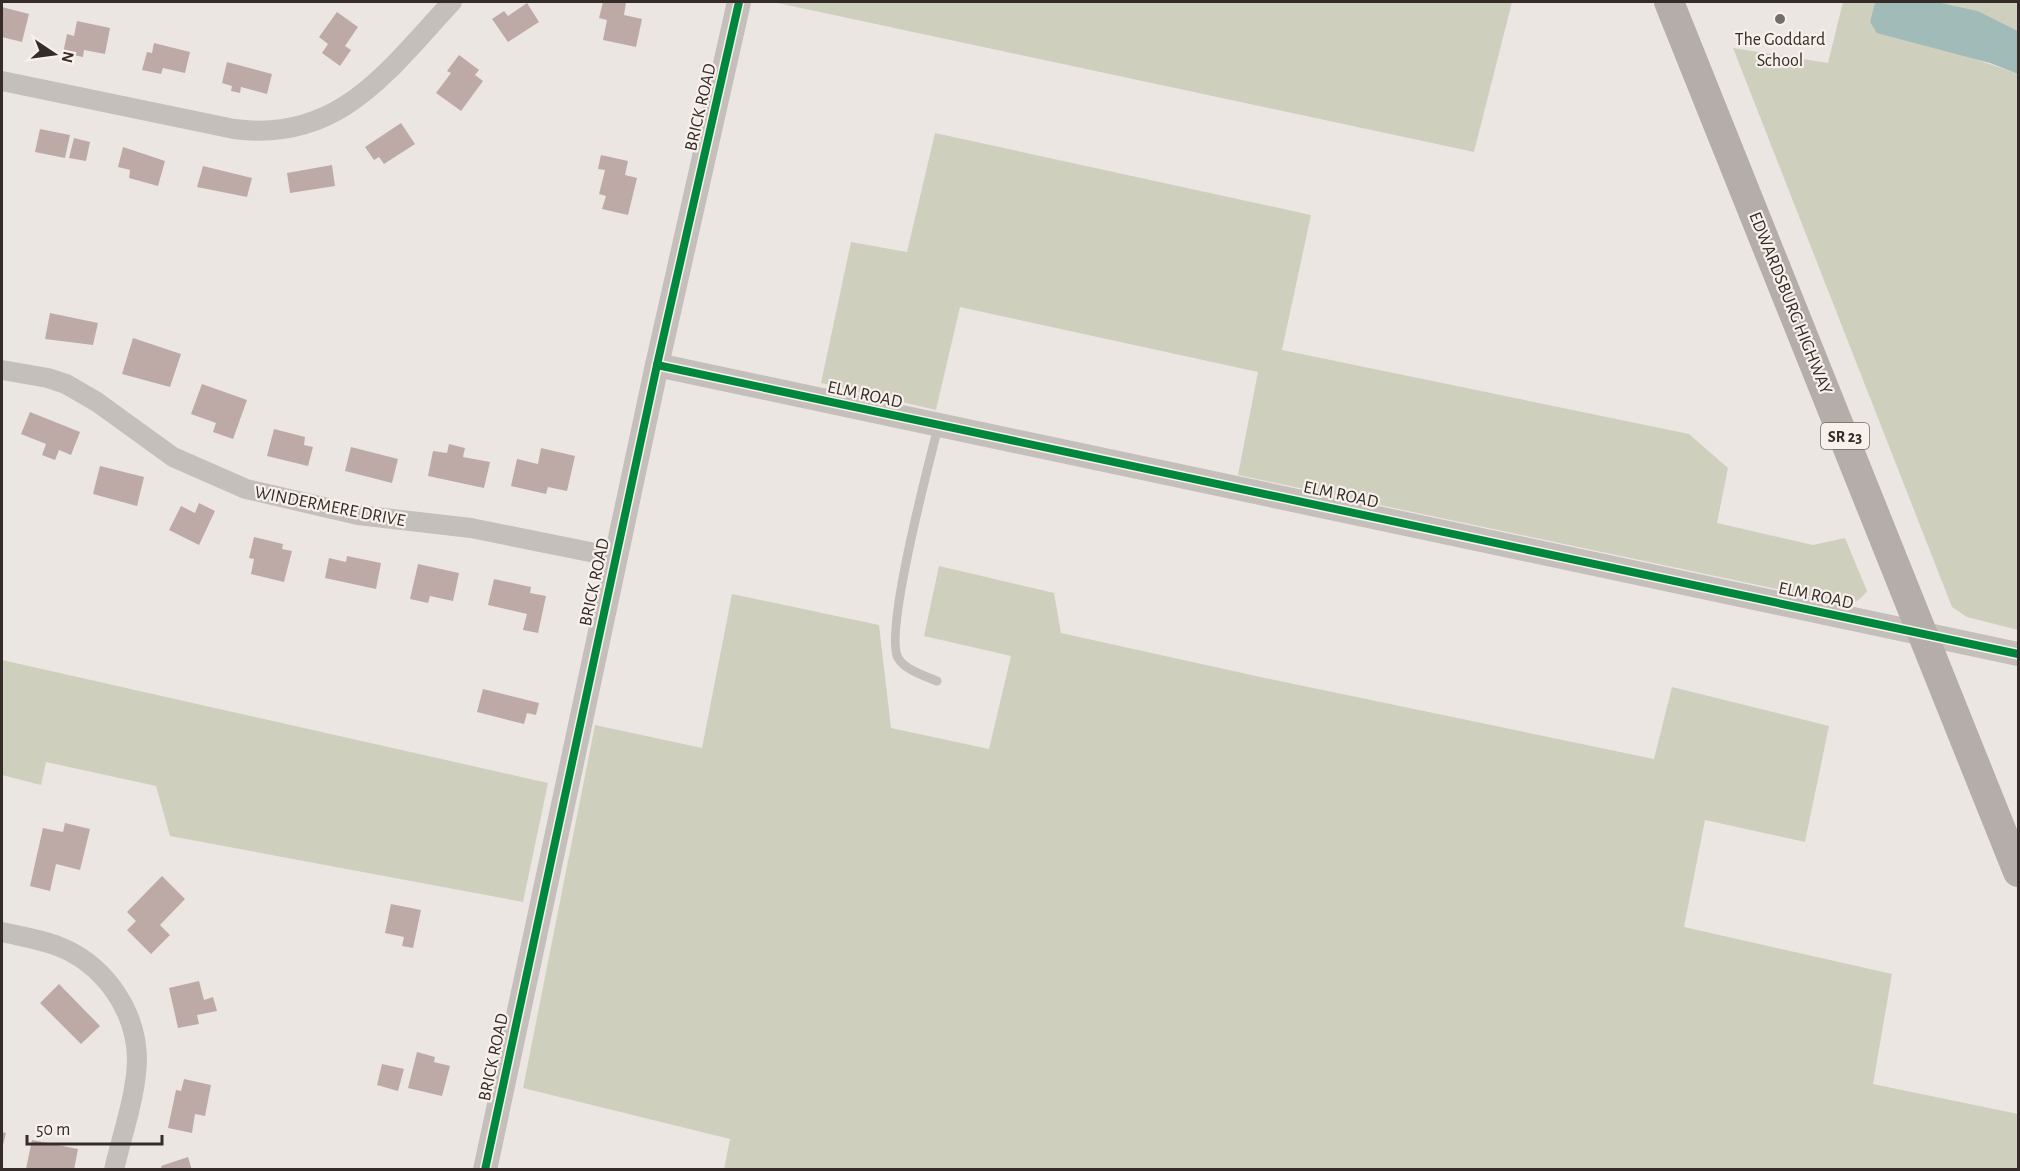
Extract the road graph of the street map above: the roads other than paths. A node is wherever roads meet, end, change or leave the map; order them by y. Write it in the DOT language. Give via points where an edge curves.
graph roads {
  1 [pos="452,2"];
  2 [pos="739,2"];
  3 [pos="1669,2"];
  4 [pos="2,81"];
  5 [pos="657,364"];
  6 [pos="2,370"];
  7 [pos="939,424"];
  8 [pos="615,557"];
  9 [pos="1924,634"];
  10 [pos="2019,654"];
  11 [pos="937,681"];
  12 [pos="2019,872"];
  13 [pos="2,932"];
  14 [pos="114,1170"];
  15 [pos="485,1170"];
  1 -- 4 [label="street" via="361,97 327,117 296,128 234,129"];
  2 -- 5 [label="street, BRICK ROAD"];
  3 -- 9 [label="main road, EDWARDSBURG HIGHWAY / SR 23"];
  5 -- 7 [label="street, ELM ROAD"];
  5 -- 8 [label="street, BRICK ROAD"];
  6 -- 8 [label="street, WINDERMERE DRIVE" via="66,384 173,457 246,489 358,515 471,528"];
  7 -- 9 [label="street, ELM ROAD"];
  7 -- 11 [label="lane" via="896,626 897,656 905,666"];
  8 -- 15 [label="street, BRICK ROAD"];
  9 -- 10 [label="street, ELM ROAD"];
  9 -- 12 [label="main road, EDWARDSBURG HIGHWAY / SR 23"];
  13 -- 14 [label="street" via="54,944 82,958 115,990 128,1012 137,1058"];
}
